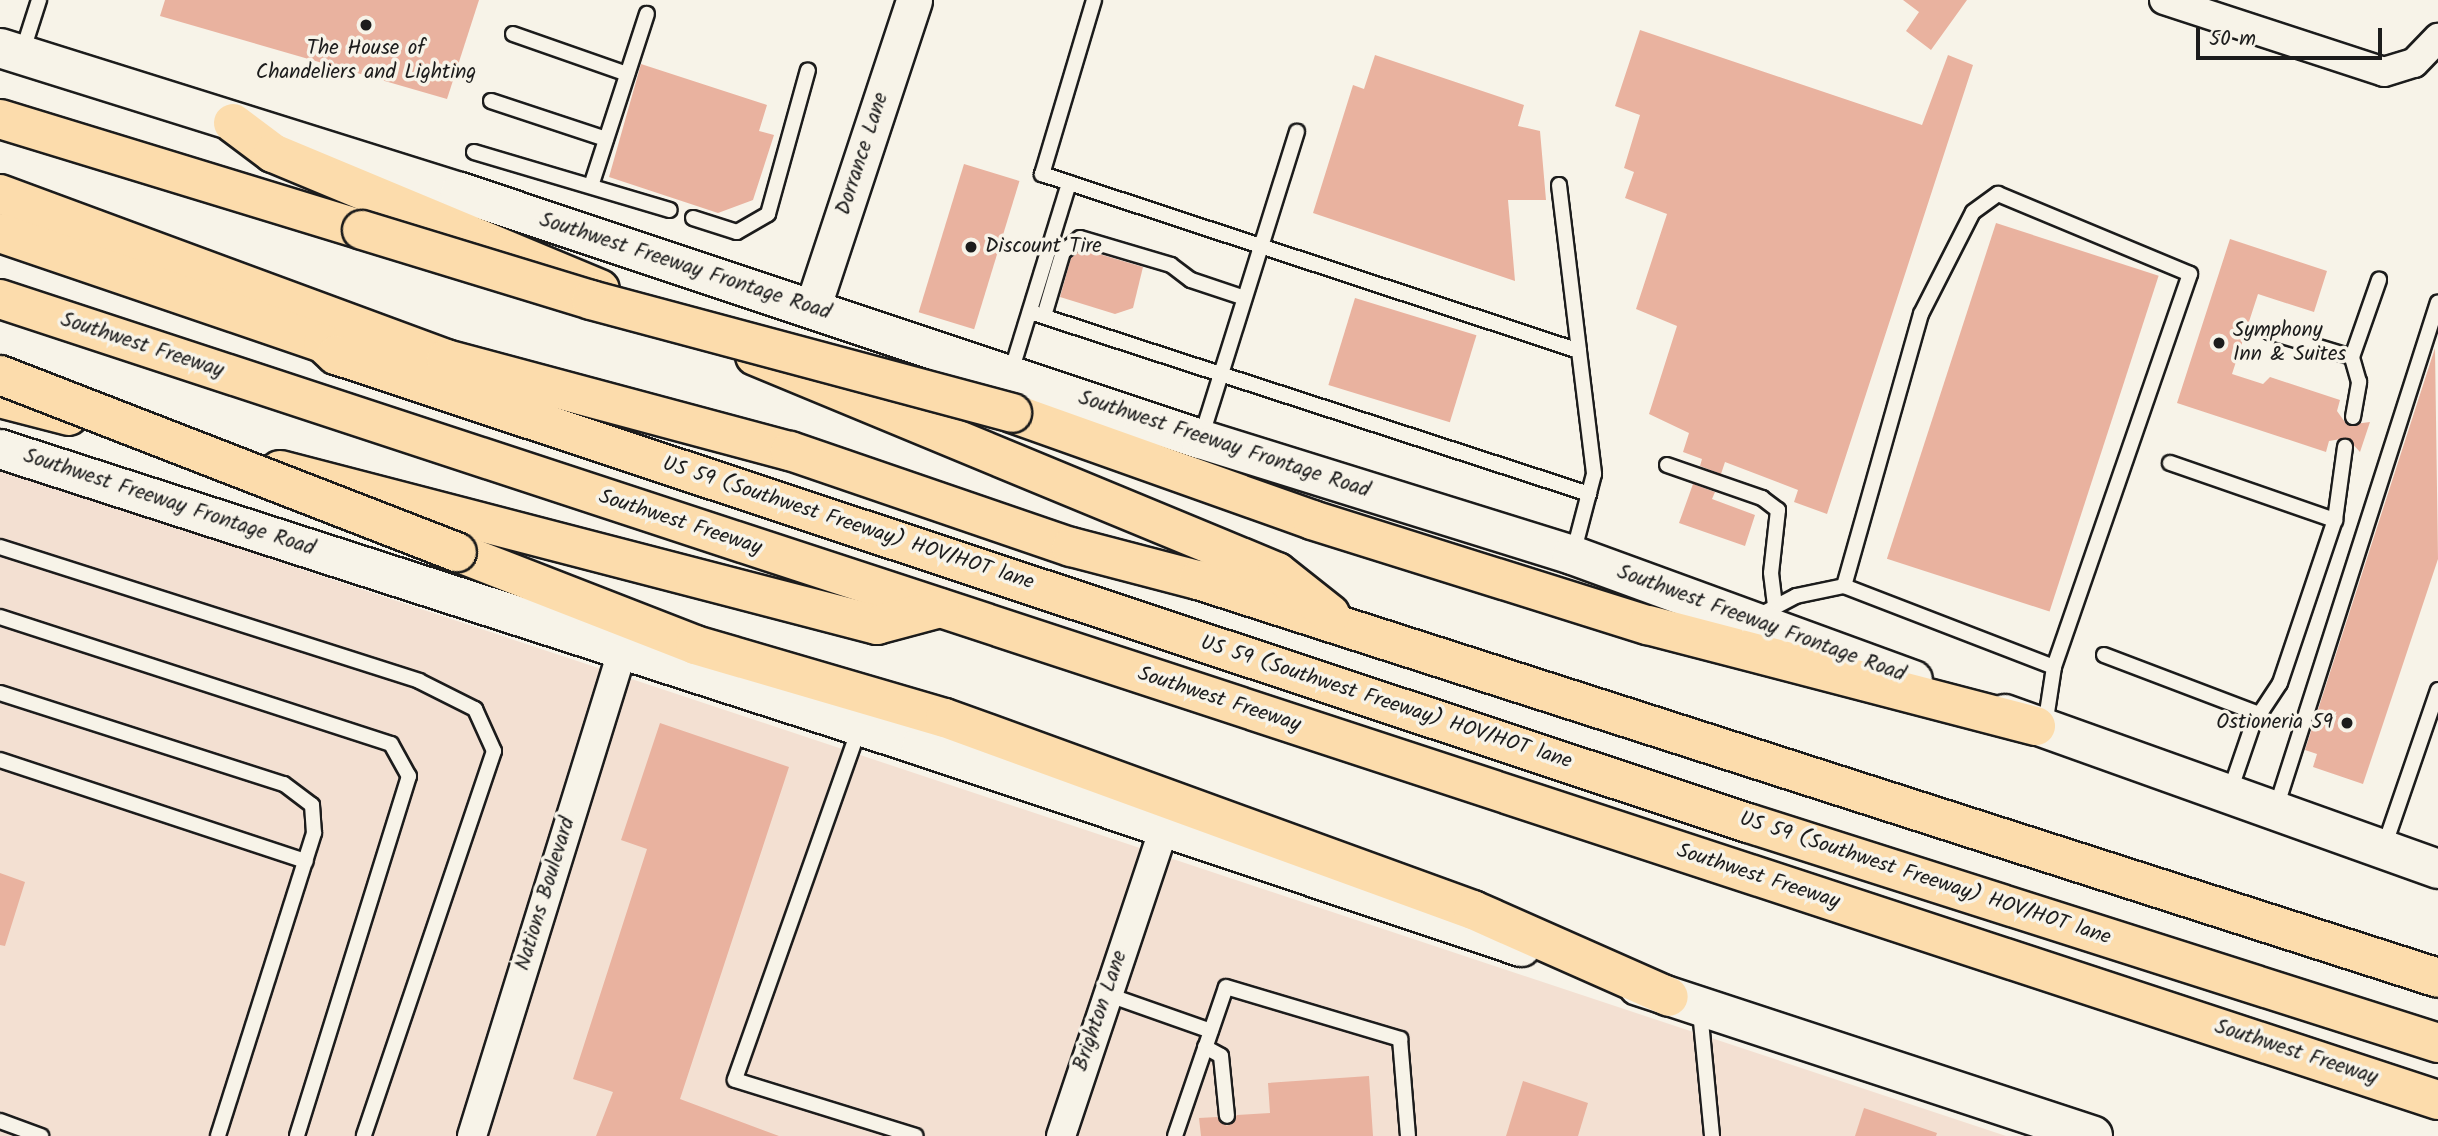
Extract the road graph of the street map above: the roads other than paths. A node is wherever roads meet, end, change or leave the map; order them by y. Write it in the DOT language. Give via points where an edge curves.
graph roads {
  1 [pos="39,0"];
  2 [pos="914,0"];
  3 [pos="1094,0"];
  4 [pos="2164,0"];
  5 [pos="647,14"];
  6 [pos="513,34"];
  7 [pos="2438,38"];
  8 [pos="11,51"];
  9 [pos="808,70"];
  10 [pos="628,74"];
  11 [pos="491,101"];
  12 [pos="0,119"];
  13 [pos="233,123"];
  14 [pos="1297,132"];
  15 [pos="606,139"];
  16 [pos="474,152"];
  17 [pos="1069,183"];
  18 [pos="1559,185"];
  19 [pos="591,186"];
  20 [pos="0,194"];
  21 [pos="670,210"];
  22 [pos="693,218"];
  23 [pos="0,233"];
  24 [pos="1259,245"];
  25 [pos="0,253"];
  26 [pos="2379,279"];
  27 [pos="1242,298"];
  28 [pos="0,299"];
  29 [pos="2438,302"];
  30 [pos="812,309"];
  31 [pos="1037,314"];
  32 [pos="2269,331"];
  33 [pos="1579,351"];
  34 [pos="336,355"];
  35 [pos="2352,357"];
  36 [pos="1218,372"];
  37 [pos="0,375"];
  38 [pos="1010,375"];
  39 [pos="0,398"];
  40 [pos="2353,416"];
  41 [pos="1200,439"];
  42 [pos="2344,447"];
  43 [pos="0,449"];
  44 [pos="2170,463"];
  45 [pos="1667,465"];
  46 [pos="1589,494"];
  47 [pos="2335,520"];
  48 [pos="0,547"];
  49 [pos="1572,555"];
  50 [pos="1844,586"];
  51 [pos="940,608"];
  52 [pos="1763,613"];
  53 [pos="0,617"];
  54 [pos="1351,631"];
  55 [pos="622,652"];
  56 [pos="2104,655"];
  57 [pos="2054,667"];
  58 [pos="2438,690"];
  59 [pos="0,693"];
  60 [pos="2259,714"];
  61 [pos="859,727"];
  62 [pos="2041,727"];
  63 [pos="0,760"];
  64 [pos="2229,795"];
  65 [pos="2275,811"];
  66 [pos="1164,829"];
  67 [pos="2383,851"];
  68 [pos="306,861"];
  69 [pos="2438,869"];
  70 [pos="2438,978"];
  71 [pos="1106,994"];
  72 [pos="1685,1001"];
  73 [pos="1211,1031"];
  74 [pos="2432,1041"];
  75 [pos="1205,1047"];
  76 [pos="2425,1095"];
  77 [pos="1227,1116"];
  78 [pos="0,1121"];
  79 [pos="2080,1134"];
  80 [pos="41,1136"];
  81 [pos="218,1136"];
  82 [pos="297,1136"];
  83 [pos="364,1136"];
  84 [pos="472,1136"];
  85 [pos="916,1136"];
  86 [pos="1061,1136"];
  87 [pos="1175,1136"];
  88 [pos="1408,1136"];
  89 [pos="1712,1136"];
  1 -- 8 [label="lane"];
  2 -- 30 [label="street, Dorrance Lane"];
  3 -- 17 [label="lane" via="1042,174"];
  4 -- 7 [label="street" via="2384,72 2414,63"];
  5 -- 10 [label="lane"];
  6 -- 10 [label="lane"];
  8 -- 13 [label="main road, Southwest Freeway Frontage Road"];
  9 -- 22 [label="lane" via="768,214 737,232"];
  10 -- 15 [label="lane"];
  11 -- 15 [label="lane"];
  12 -- 62 [label="highway, bridge" via="591,300 1012,413 1312,520 1648,625"];
  13 -- 30 [label="main road, Southwest Freeway Frontage Road"];
  13 -- 54 [label="highway" via="273,153 943,438 1277,572"];
  14 -- 24 [label="lane"];
  15 -- 19 [label="lane"];
  16 -- 19 [label="lane"];
  17 -- 24 [label="lane"];
  17 -- 31 [label="lane"];
  18 -- 33 [label="lane"];
  19 -- 21 [label="lane"];
  20 -- 54 [label="highway" via="446,359 790,451 1072,547 1198,580"];
  23 -- 34 [label="highway" via="323,343"];
  24 -- 27 [label="lane"];
  24 -- 33 [label="lane"];
  25 -- 34 [label="highway, Southwest Freeway" via="318,359"];
  26 -- 35 [label="lane"];
  27 -- 31 [label="lane" via="1191,280 1171,265 1080,238 1063,252"];
  27 -- 36 [label="lane"];
  28 -- 51 [label="highway, Southwest Freeway"];
  29 -- 65 [label="lane"];
  30 -- 38 [label="main road, Southwest Freeway Frontage Road"];
  31 -- 36 [label="lane"];
  31 -- 38 [label="lane"];
  32 -- 35 [label="lane"];
  33 -- 46 [label="lane" via="1594,474"];
  34 -- 74 [label="highway, US 59 (Southwest Freeway) HOV/HOT lane" via="1748,823"];
  35 -- 40 [label="lane" via="2359,382"];
  36 -- 41 [label="lane"];
  36 -- 46 [label="lane"];
  37 -- 72 [label="highway, bridge" via="695,645 945,718 1473,910"];
  38 -- 41 [label="main road, Southwest Freeway Frontage Road"];
  39 -- 51 [label="highway" via="877,625"];
  41 -- 49 [label="main road, Southwest Freeway Frontage Road"];
  42 -- 47 [label="lane"];
  43 -- 55 [label="main road, Southwest Freeway Frontage Road"];
  44 -- 47 [label="lane"];
  45 -- 52 [label="lane" via="1749,493 1778,510 1781,521"];
  46 -- 49 [label="lane"];
  47 -- 60 [label="lane" via="2280,683"];
  48 -- 83 [label="lane" via="419,681 475,709 494,751"];
  49 -- 52 [label="main road, Southwest Freeway Frontage Road"];
  50 -- 52 [label="lane"];
  50 -- 57 [label="lane"];
  50 -- 57 [label="lane" via="1921,314 1973,212 1998,194 2190,274"];
  51 -- 76 [label="highway, Southwest Freeway"];
  52 -- 62 [label="main road, Southwest Freeway Frontage Road"];
  53 -- 82 [label="lane" via="391,744 410,776"];
  54 -- 70 [label="highway"];
  55 -- 61 [label="main road, Southwest Freeway Frontage Road"];
  55 -- 84 [label="street, Nations Boulevard"];
  56 -- 60 [label="lane"];
  57 -- 62 [label="lane"];
  58 -- 67 [label="lane"];
  59 -- 68 [label="lane" via="284,784 312,805 314,833"];
  60 -- 64 [label="lane"];
  61 -- 66 [label="main road, Southwest Freeway Frontage Road"];
  61 -- 85 [label="lane" via="735,1080"];
  62 -- 64 [label="main road, Southwest Freeway Frontage Road"];
  63 -- 68 [label="lane"];
  64 -- 65 [label="main road, Southwest Freeway Frontage Road"];
  65 -- 67 [label="main road, Southwest Freeway Frontage Road"];
  66 -- 71 [label="street, Brighton Lane"];
  66 -- 72 [label="main road, Southwest Freeway Frontage Road"];
  67 -- 69 [label="main road, Southwest Freeway Frontage Road"];
  68 -- 81 [label="lane"];
  71 -- 73 [label="lane"];
  71 -- 86 [label="street, Brighton Lane"];
  72 -- 79 [label="main road, Southwest Freeway Frontage Road"];
  72 -- 89 [label="lane"];
  73 -- 75 [label="lane"];
  73 -- 88 [label="lane" via="1226,987 1399,1039"];
  75 -- 77 [label="lane" via="1221,1056"];
  75 -- 87 [label="lane"];
  78 -- 80 [label="lane"];
}
